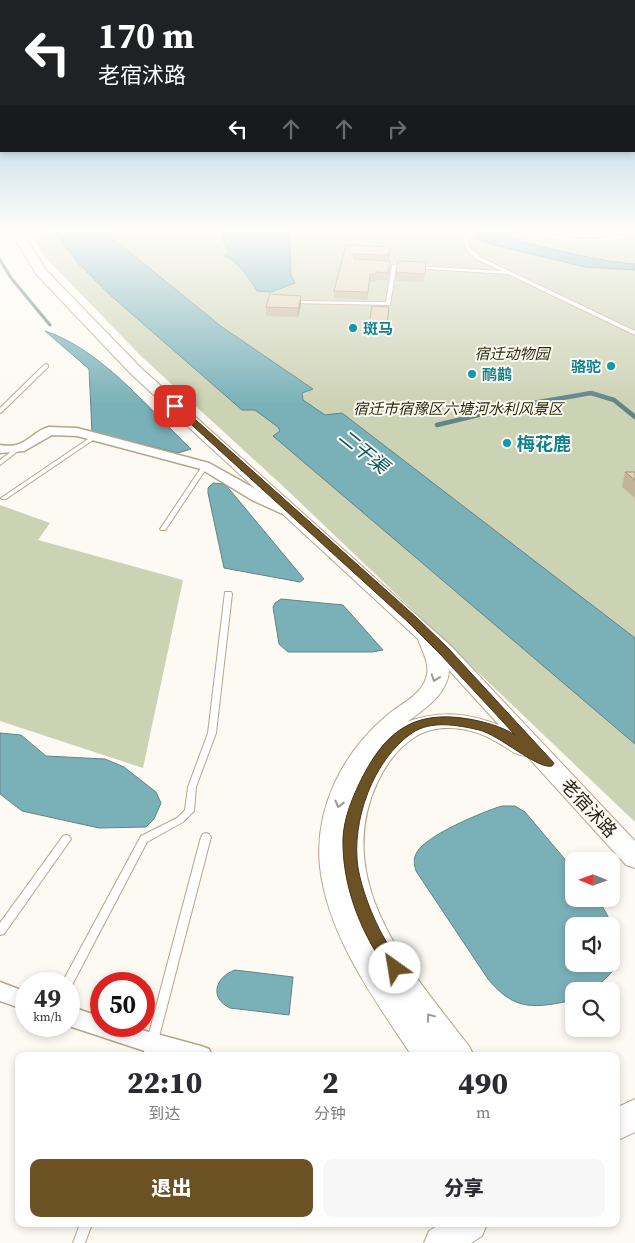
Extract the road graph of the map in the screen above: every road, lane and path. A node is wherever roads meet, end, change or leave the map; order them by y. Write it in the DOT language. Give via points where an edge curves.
graph roads {
  1 [pos="56,288"];
  2 [pos="391,288"];
  3 [pos="538,288"];
  4 [pos="282,301"];
  5 [pos="635,333"];
  6 [pos="46,366"];
  7 [pos="0,411"];
  8 [pos="94,437"];
  9 [pos="0,449"];
  10 [pos="16,450"];
  11 [pos="0,463"];
  12 [pos="205,466"];
  13 [pos="4,498"];
  14 [pos="294,513"];
  15 [pos="163,529"];
  16 [pos="228,594"];
  17 [pos="425,633"];
  18 [pos="547,763"];
  19 [pos="206,837"];
  20 [pos="66,839"];
  21 [pos="635,858"];
  22 [pos="0,931"];
  23 [pos="73,972"];
  24 [pos="0,992"];
  25 [pos="15,997"];
  26 [pos="80,1021"];
  27 [pos="150,1050"];
  28 [pos="167,1052"];
  29 [pos="426,1052"];
  30 [pos="456,1052"];
  31 [pos="635,1114"];
  32 [pos="620,1123"];
  33 [pos="85,1227"];
  34 [pos="465,1227"];
  35 [pos="79,1243"];
  36 [pos="440,1243"];
  1 -- 14 [label="main road, 老宿沭路" via="136,371"];
  2 -- 4 [label="lane" via="388,304"];
  3 -- 5 [label="lane"];
  6 -- 7 [label="lane"];
  8 -- 10 [label="street" via="70,431 50,431"];
  8 -- 12 [label="street"];
  8 -- 13 [label="lane"];
  9 -- 10 [label="street"];
  10 -- 11 [label="lane"];
  12 -- 14 [label="street" via="256,497"];
  12 -- 15 [label="lane"];
  14 -- 17 [label="main road, 老宿沭路"];
  16 -- 23 [label="lane" via="212,733 192,787 189,811 180,820 144,839"];
  17 -- 18 [label="main road, 老宿沭路"];
  17 -- 29 [label="main road, one-way" via="437,662 437,679 422,698 369,744 360,757 339,800 332,836 333,868 343,906 358,942 385,991"];
  18 -- 21 [label="main road, 老宿沭路"];
  30 -- 18 [label="main road, one-way" via="404,983 376,938 361,901 351,868 350,836 356,804 370,773 386,749 408,729 436,720 483,726 510,738"];
  19 -- 27 [label="lane"];
  20 -- 22 [label="lane"];
  24 -- 25 [label="street"];
  26 -- 27 [label="street"];
  27 -- 28 [label="street"];
  31 -- 32 [label="main road"];
  33 -- 35 [label="lane"];
  34 -- 36 [label="main road"];
}
